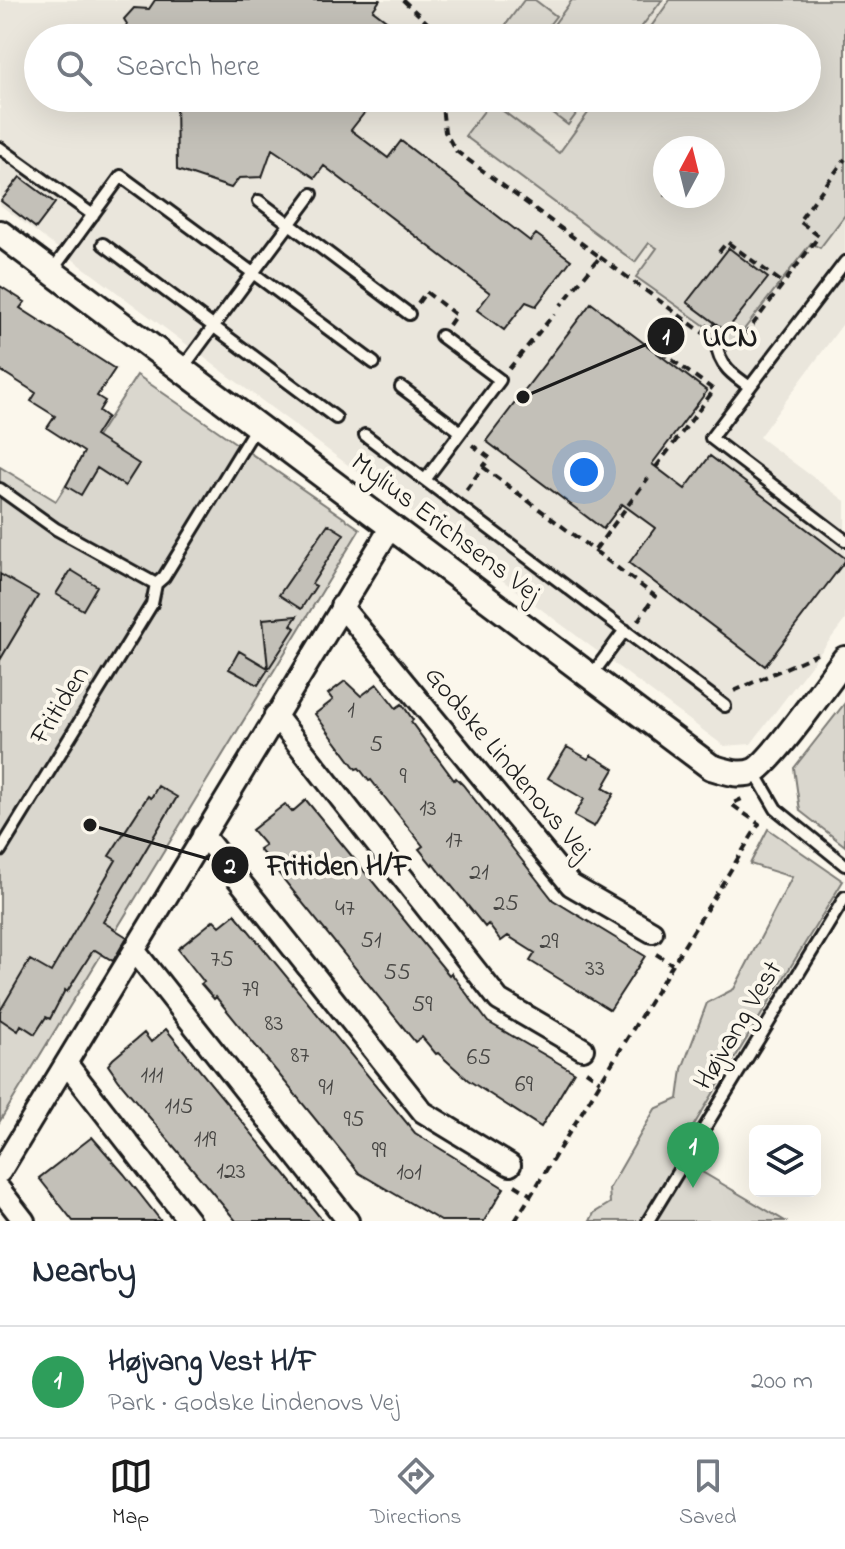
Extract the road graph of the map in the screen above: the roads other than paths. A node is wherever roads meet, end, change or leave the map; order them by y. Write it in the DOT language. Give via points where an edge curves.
graph roads {
  1 [pos="0,148"];
  2 [pos="312,194"];
  3 [pos="259,201"];
  4 [pos="93,215"];
  5 [pos="289,224"];
  6 [pos="0,233"];
  7 [pos="103,244"];
  8 [pos="845,262"];
  9 [pos="51,272"];
  10 [pos="253,273"];
  11 [pos="409,314"];
  12 [pos="213,326"];
  13 [pos="441,336"];
  14 [pos="717,344"];
  15 [pos="374,363"];
  16 [pos="182,369"];
  17 [pos="401,387"];
  18 [pos="750,387"];
  19 [pos="336,418"];
  20 [pos="257,426"];
  21 [pos="460,433"];
  22 [pos="365,435"];
  23 [pos="425,480"];
  24 [pos="0,489"];
  25 [pos="392,525"];
  26 [pos="845,540"];
  27 [pos="156,584"];
  28 [pos="341,606"];
  29 [pos="627,632"];
  30 [pos="845,659"];
  31 [pos="591,676"];
  32 [pos="721,702"];
  33 [pos="275,715"];
  34 [pos="759,780"];
  35 [pos="203,835"];
  36 [pos="0,851"];
  37 [pos="845,865"];
  38 [pos="845,897"];
  39 [pos="652,932"];
  40 [pos="134,950"];
  41 [pos="583,1049"];
  42 [pos="66,1063"];
  43 [pos="510,1165"];
  44 [pos="0,1172"];
  45 [pos="0,1190"];
  46 [pos="24,1221"];
  47 [pos="189,1221"];
  48 [pos="348,1221"];
  49 [pos="648,1221"];
  1 -- 4 [label="lane"];
  2 -- 5 [label="lane"];
  3 -- 5 [label="lane"];
  4 -- 9 [label="lane"];
  4 -- 10 [label="lane" via="121,176"];
  5 -- 10 [label="lane"];
  5 -- 11 [label="lane"];
  6 -- 9 [label="street, Mylius Erichsens Vej"];
  7 -- 12 [label="lane"];
  8 -- 18 [label="lane"];
  9 -- 16 [label="street, Mylius Erichsens Vej"];
  10 -- 12 [label="lane"];
  10 -- 15 [label="lane"];
  12 -- 16 [label="lane"];
  12 -- 19 [label="lane"];
  13 -- 21 [label="lane" via="500,380"];
  14 -- 18 [label="lane" via="730,374"];
  16 -- 20 [label="street, Mylius Erichsens Vej"];
  17 -- 21 [label="lane"];
  18 -- 26 [label="lane" via="711,438"];
  20 -- 25 [label="street, Mylius Erichsens Vej"];
  20 -- 27 [label="lane, Fritiden"];
  21 -- 23 [label="lane"];
  22 -- 23 [label="lane"];
  23 -- 29 [label="lane"];
  24 -- 27 [label="lane" via="56,529"];
  25 -- 28 [label="street"];
  25 -- 31 [label="street, Mylius Erichsens Vej"];
  27 -- 36 [label="lane, Fritiden" via="152,604"];
  28 -- 33 [label="street"];
  28 -- 39 [label="street, Godske Lindenovs Vej" via="571,885"];
  29 -- 31 [label="lane"];
  29 -- 32 [label="lane"];
  30 -- 34 [label="street" via="772,753"];
  31 -- 34 [label="street, Mylius Erichsens Vej" via="711,767"];
  33 -- 35 [label="street"];
  33 -- 41 [label="street" via="499,1000"];
  34 -- 37 [label="lane" via="776,809"];
  35 -- 40 [label="street"];
  35 -- 43 [label="street" via="423,1112"];
  38 -- 49 [label="lane, Højvang Vest"];
  40 -- 42 [label="street"];
  40 -- 48 [label="street"];
  42 -- 44 [label="street"];
  42 -- 47 [label="street"];
  45 -- 46 [label="street"];
}
